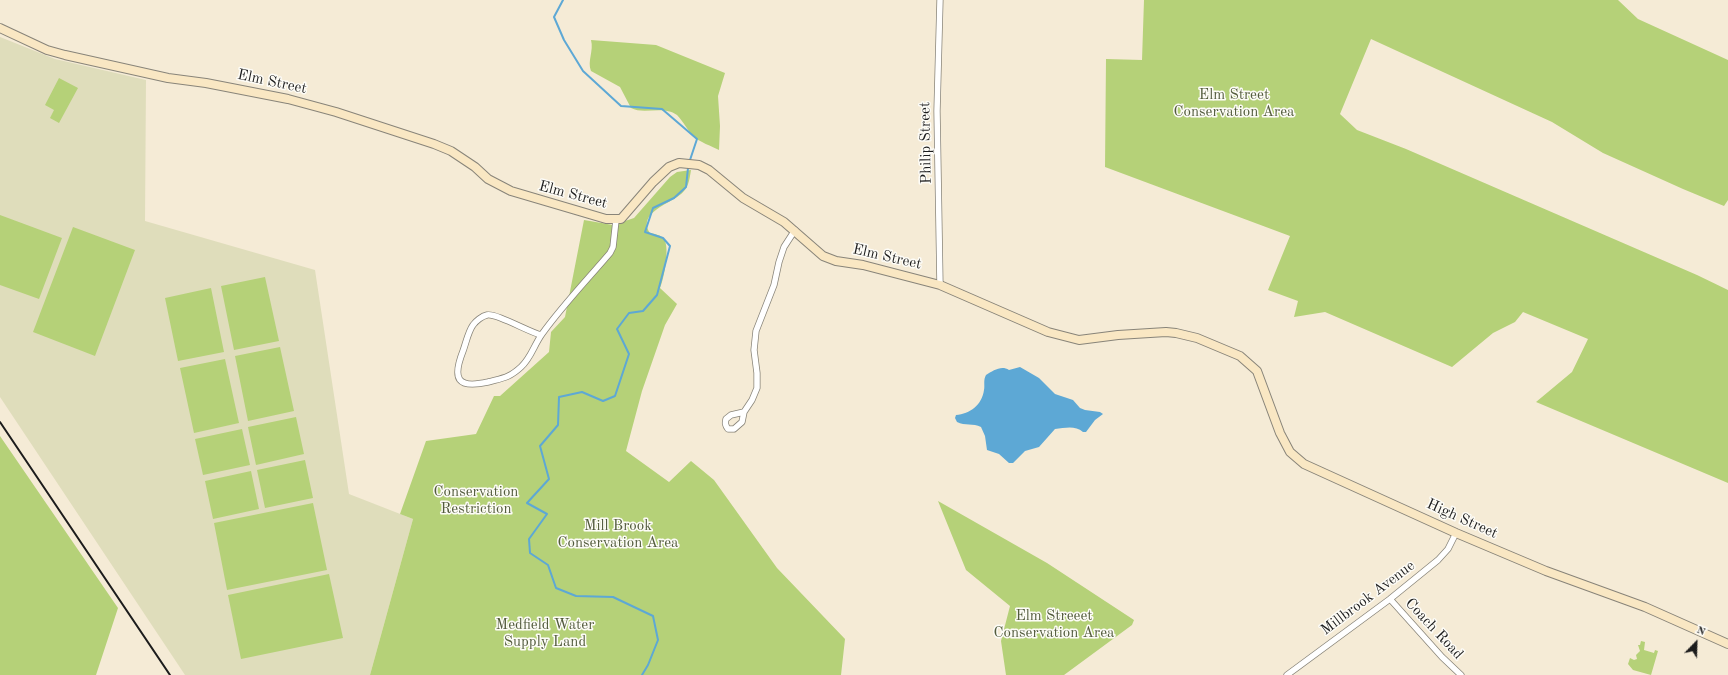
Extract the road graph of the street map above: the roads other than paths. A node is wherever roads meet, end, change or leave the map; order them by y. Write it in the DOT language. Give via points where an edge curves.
graph roads {
  1 [pos="940,0"];
  2 [pos="0,28"];
  3 [pos="616,220"];
  4 [pos="795,230"];
  5 [pos="940,285"];
  6 [pos="541,335"];
  7 [pos="1241,357"];
  8 [pos="744,412"];
  9 [pos="1456,533"];
  10 [pos="1390,599"];
  11 [pos="1728,644"];
  12 [pos="1287,675"];
  13 [pos="1460,675"];
  1 -- 5 [label="street, Philip Street" via="937,111"];
  2 -- 3 [label="street, Elm Street" via="47,50 65,55 168,78 259,93 336,112 451,151 488,179 510,191 606,220"];
  3 -- 4 [label="street, Elm Street" via="626,213 664,171 679,163 688,163 709,170 743,198"];
  3 -- 6 [label="street" via="610,253"];
  4 -- 5 [label="street, Elm Street" via="823,256 836,261 863,265"];
  4 -- 8 [label="street" via="784,246 774,285 756,332 754,350 757,388"];
  5 -- 7 [label="street, Elm Street" via="1064,337 1079,340 1171,332 1197,338"];
  6 -- 6 [label="street" via="497,317 482,317 472,326 457,373 459,379 466,384 474,385 509,377 530,357"];
  7 -- 9 [label="street, High Street" via="1257,371 1280,433 1290,452 1304,464"];
  9 -- 10 [label="street, Millbrook Avenue" via="1448,549 1438,560"];
  9 -- 11 [label="street, High Street" via="1546,571 1645,607"];
  10 -- 12 [label="street, Millbrook Avenue"];
  10 -- 13 [label="street, Coach Road"];
}
